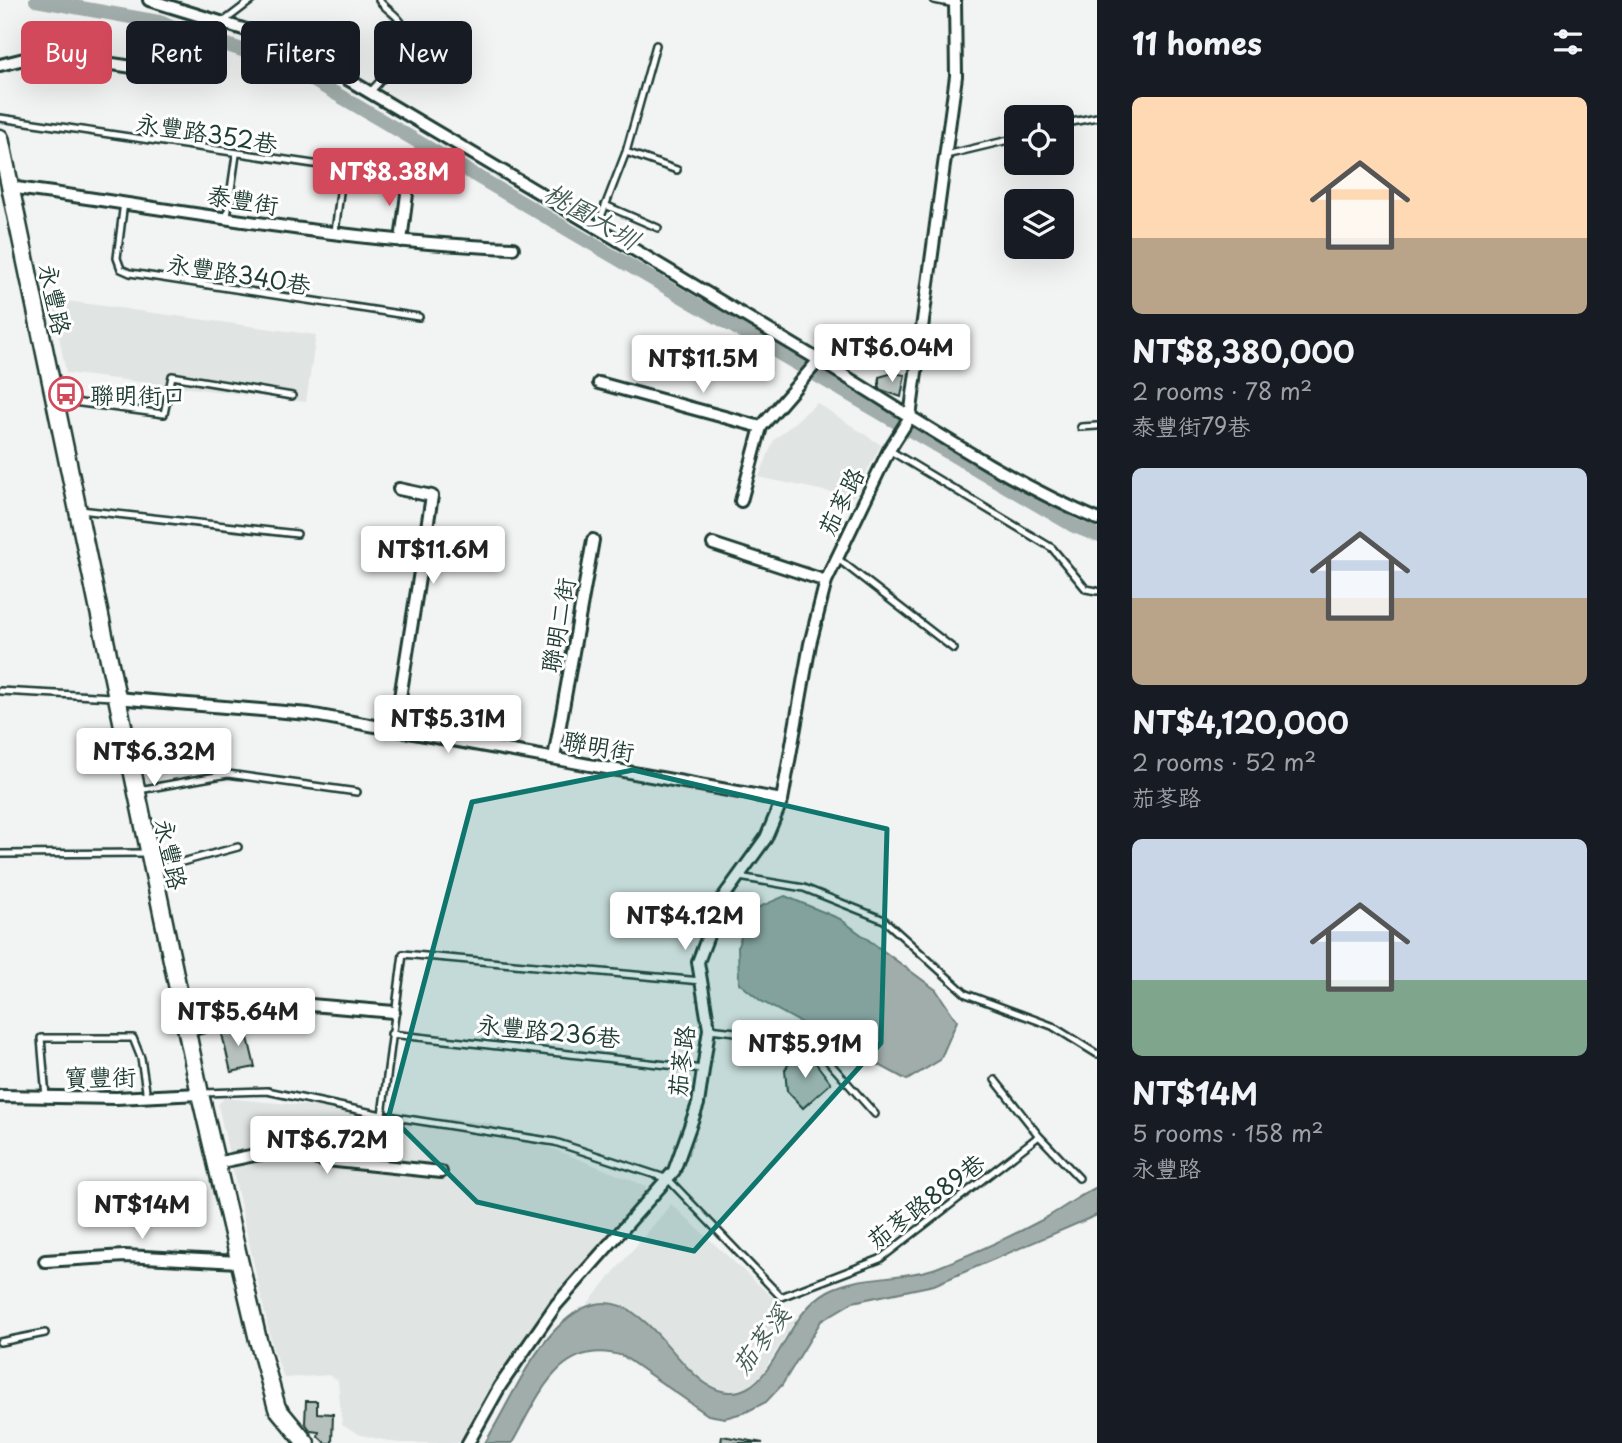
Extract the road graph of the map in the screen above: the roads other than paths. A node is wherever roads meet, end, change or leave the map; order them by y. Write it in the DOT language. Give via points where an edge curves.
graph roads {
  1 [pos="149,0"];
  2 [pos="252,0"];
  3 [pos="379,0"];
  4 [pos="934,0"];
  5 [pos="955,2"];
  6 [pos="220,21"];
  7 [pos="224,21"];
  8 [pos="227,23"];
  9 [pos="656,45"];
  10 [pos="0,65"];
  11 [pos="126,66"];
  12 [pos="370,92"];
  13 [pos="1097,117"];
  14 [pos="0,118"];
  15 [pos="1074,122"];
  16 [pos="0,138"];
  17 [pos="1004,141"];
  18 [pos="626,152"];
  19 [pos="236,155"];
  20 [pos="946,155"];
  21 [pos="343,169"];
  22 [pos="677,170"];
  23 [pos="409,178"];
  24 [pos="9,187"];
  25 [pos="124,202"];
  26 [pos="605,205"];
  27 [pos="227,217"];
  28 [pos="597,227"];
  29 [pos="658,228"];
  30 [pos="335,234"];
  31 [pos="401,241"];
  32 [pos="513,248"];
  33 [pos="418,317"];
  34 [pos="817,364"];
  35 [pos="599,383"];
  36 [pos="292,396"];
  37 [pos="55,399"];
  38 [pos="909,420"];
  39 [pos="1097,426"];
  40 [pos="1081,427"];
  41 [pos="761,428"];
  42 [pos="891,446"];
  43 [pos="398,489"];
  44 [pos="741,501"];
  45 [pos="77,509"];
  46 [pos="1097,519"];
  47 [pos="297,534"];
  48 [pos="593,540"];
  49 [pos="713,544"];
  50 [pos="836,557"];
  51 [pos="825,581"];
  52 [pos="1097,591"];
  53 [pos="954,649"];
  54 [pos="0,691"];
  55 [pos="116,698"];
  56 [pos="395,729"];
  57 [pos="554,758"];
  58 [pos="136,790"];
  59 [pos="358,792"];
  60 [pos="782,800"];
  61 [pos="238,847"];
  62 [pos="149,853"];
  63 [pos="0,854"];
  64 [pos="153,870"];
  65 [pos="739,877"];
  66 [pos="701,981"];
  67 [pos="394,1012"];
  68 [pos="709,1029"];
  69 [pos="186,1031"];
  70 [pos="391,1034"];
  71 [pos="1097,1054"];
  72 [pos="703,1069"];
  73 [pos="995,1080"];
  74 [pos="200,1094"];
  75 [pos="0,1097"];
  76 [pos="46,1097"];
  77 [pos="147,1097"];
  78 [pos="875,1114"];
  79 [pos="382,1115"];
  80 [pos="1039,1136"];
  81 [pos="216,1163"];
  82 [pos="441,1172"];
  83 [pos="1079,1178"];
  84 [pos="668,1180"];
  85 [pos="45,1261"];
  86 [pos="239,1262"];
  87 [pos="46,1333"];
  88 [pos="0,1342"];
  89 [pos="306,1443"];
  90 [pos="468,1443"];
  1 -- 6 [label="street"];
  2 -- 7 [label="lane"];
  3 -- 12 [label="lane" via="401,23 403,36 398,52"];
  4 -- 5 [label="lane"];
  5 -- 20 [label="street" via="956,76"];
  8 -- 12 [label="street" via="266,36"];
  9 -- 18 [label="lane"];
  10 -- 11 [label="street" via="44,54"];
  12 -- 28 [label="street"];
  13 -- 15 [label="lane"];
  14 -- 19 [label="lane, 永豐路352巷"];
  16 -- 24 [label="street, 永豐路"];
  17 -- 20 [label="lane"];
  18 -- 22 [label="lane"];
  18 -- 26 [label="lane"];
  19 -- 21 [label="lane, 永豐路352巷"];
  19 -- 27 [label="lane"];
  20 -- 38 [label="street"];
  21 -- 23 [label="lane, 永豐路352巷"];
  21 -- 30 [label="lane"];
  23 -- 31 [label="street"];
  24 -- 25 [label="street, 泰豐街"];
  24 -- 37 [label="street, 永豐路"];
  25 -- 27 [label="street, 泰豐街"];
  25 -- 33 [label="lane, 永豐路340巷" via="117,258 121,269 130,273"];
  26 -- 28 [label="lane"];
  26 -- 29 [label="lane"];
  27 -- 30 [label="street, 泰豐街"];
  28 -- 34 [label="street"];
  30 -- 31 [label="street, 泰豐街"];
  31 -- 32 [label="street, 泰豐街"];
  34 -- 38 [label="street"];
  34 -- 41 [label="street"];
  35 -- 41 [label="street"];
  36 -- 37 [label="lane" via="172,376 164,414"];
  37 -- 45 [label="street, 永豐路"];
  38 -- 42 [label="street, 茄苳路"];
  38 -- 46 [label="street" via="1030,488"];
  39 -- 40 [label="lane"];
  41 -- 44 [label="street"];
  42 -- 50 [label="street, 茄苳路"];
  42 -- 52 [label="lane" via="1052,548 1086,589"];
  43 -- 56 [label="street" via="432,496"];
  45 -- 47 [label="lane"];
  45 -- 55 [label="street, 永豐路"];
  48 -- 57 [label="street, 聯明二街"];
  49 -- 51 [label="street"];
  50 -- 51 [label="street, 茄苳路"];
  50 -- 53 [label="lane"];
  51 -- 60 [label="street, 茄苳路"];
  54 -- 55 [label="lane"];
  55 -- 56 [label="street, 聯明街" via="309,713"];
  55 -- 58 [label="street, 永豐路"];
  56 -- 57 [label="street, 聯明街"];
  57 -- 60 [label="street, 聯明街"];
  58 -- 59 [label="lane" via="228,774"];
  58 -- 62 [label="street, 永豐路"];
  60 -- 65 [label="street, 茄苳路" via="766,838"];
  61 -- 64 [label="lane"];
  62 -- 63 [label="lane"];
  62 -- 64 [label="street, 永豐路"];
  64 -- 69 [label="street, 永豐路"];
  65 -- 66 [label="street, 茄苳路" via="711,922 698,962"];
  65 -- 71 [label="lane" via="804,888 884,920 966,994 1052,1026"];
  66 -- 67 [label="lane" via="403,954"];
  66 -- 68 [label="street, 茄苳路"];
  67 -- 69 [label="street" via="287,1003"];
  67 -- 70 [label="lane"];
  68 -- 72 [label="street, 茄苳路"];
  68 -- 78 [label="lane" via="772,1036 820,1052"];
  69 -- 74 [label="street, 永豐路"];
  70 -- 72 [label="lane, 永豐路236巷"];
  70 -- 79 [label="lane"];
  72 -- 84 [label="street, 茄苳路" via="698,1104"];
  73 -- 80 [label="lane"];
  74 -- 77 [label="street, 寶豐街"];
  74 -- 79 [label="lane" via="267,1091"];
  74 -- 81 [label="street, 永豐路"];
  75 -- 76 [label="street, 寶豐街"];
  76 -- 77 [label="street, 寶豐街"];
  76 -- 77 [label="lane" via="41,1038 133,1038"];
  79 -- 84 [label="lane" via="555,1142"];
  80 -- 83 [label="lane"];
  80 -- 84 [label="lane, 茄苳路889巷" via="880,1259 781,1297"];
  81 -- 82 [label="street" via="294,1147 317,1159"];
  81 -- 86 [label="street, 永豐路"];
  84 -- 90 [label="street, 茄苳路" via="556,1305 500,1386"];
  85 -- 86 [label="street" via="125,1256"];
  86 -- 89 [label="street, 永豐路" via="277,1408"];
  87 -- 88 [label="lane"];
}
